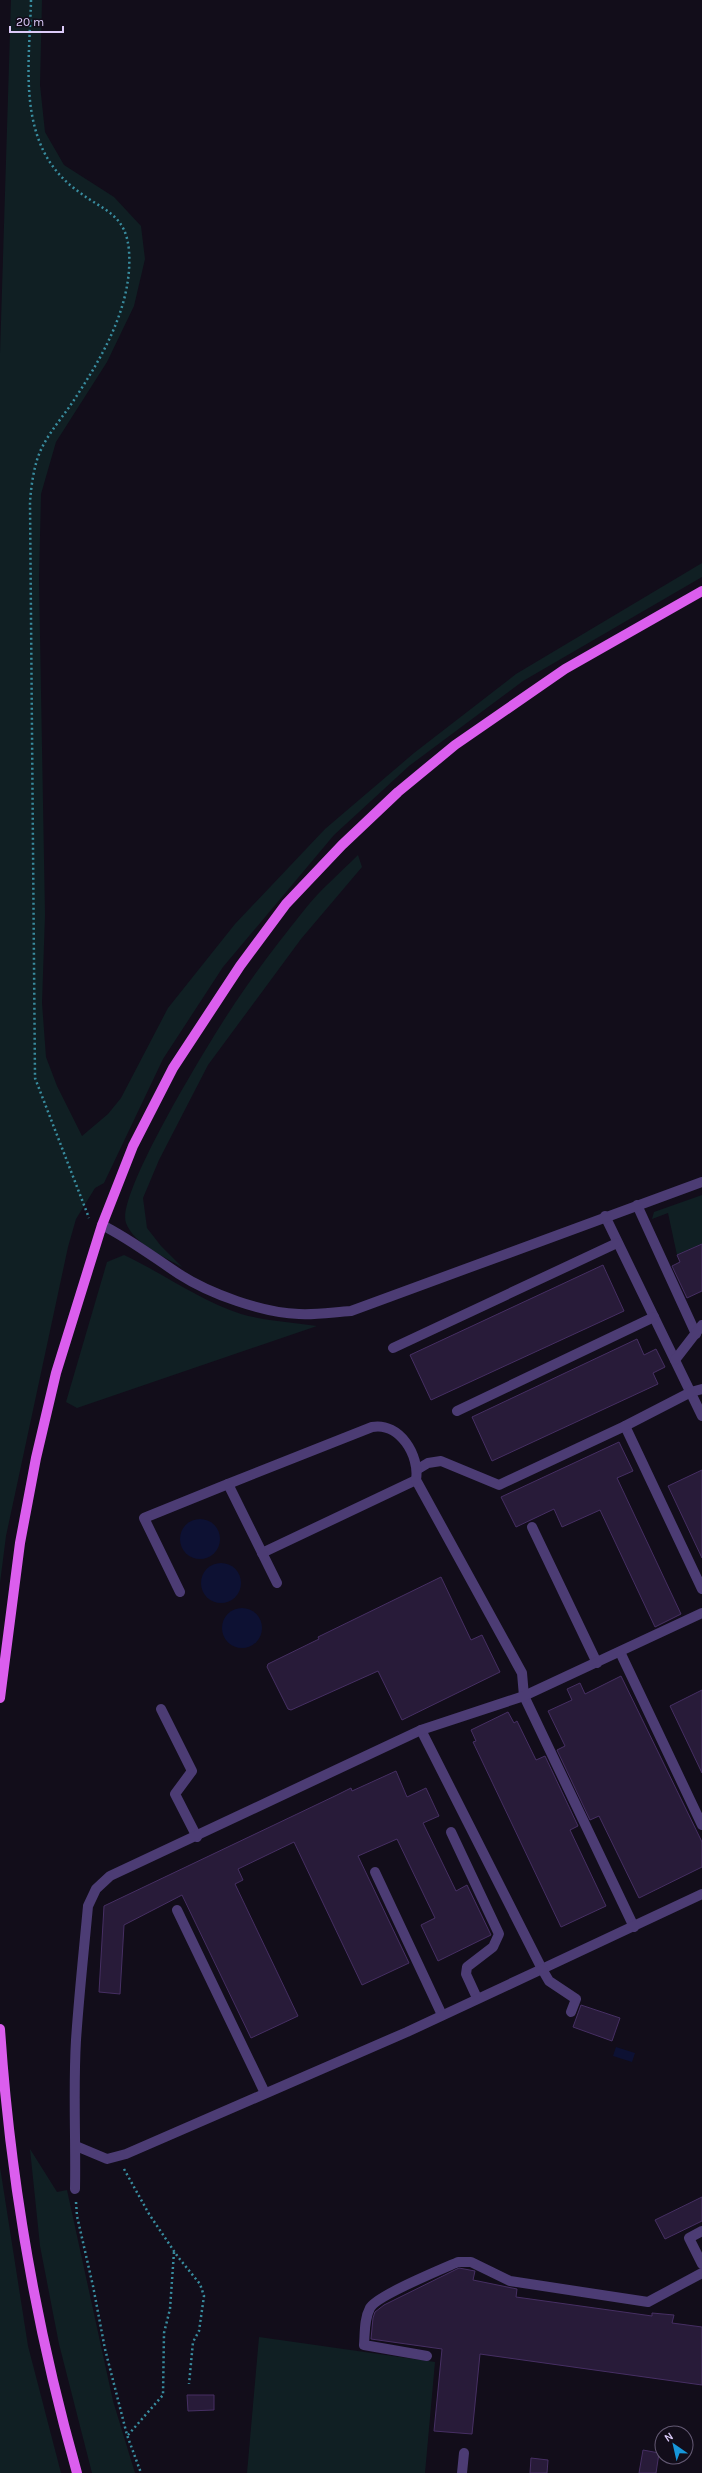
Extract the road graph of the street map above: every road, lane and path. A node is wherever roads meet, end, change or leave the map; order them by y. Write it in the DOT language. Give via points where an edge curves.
graph roads {
  1 [pos="31,0"];
  2 [pos="702,591"];
  3 [pos="702,1182"];
  4 [pos="637,1205"];
  5 [pos="605,1216"];
  6 [pos="102,1225"];
  7 [pos="617,1243"];
  8 [pos="654,1317"];
  9 [pos="702,1325"];
  10 [pos="696,1334"];
  11 [pos="393,1348"];
  12 [pos="675,1360"];
  13 [pos="702,1389"];
  14 [pos="691,1392"];
  15 [pos="457,1411"];
  16 [pos="702,1416"];
  17 [pos="625,1426"];
  18 [pos="418,1469"];
  19 [pos="416,1480"];
  20 [pos="228,1484"];
  21 [pos="532,1527"];
  22 [pos="262,1553"];
  23 [pos="277,1583"];
  24 [pos="702,1590"];
  25 [pos="180,1592"];
  26 [pos="702,1613"];
  27 [pos="620,1652"];
  28 [pos="597,1663"];
  29 [pos="524,1696"];
  30 [pos="0,1698"];
  31 [pos="161,1709"];
  32 [pos="421,1730"];
  33 [pos="702,1825"];
  34 [pos="451,1832"];
  35 [pos="197,1837"];
  36 [pos="375,1872"];
  37 [pos="702,1894"];
  38 [pos="177,1910"];
  39 [pos="634,1927"];
  40 [pos="542,1969"];
  41 [pos="477,1998"];
  42 [pos="571,2012"];
  43 [pos="442,2015"];
  44 [pos="0,2029"];
  45 [pos="265,2093"];
  46 [pos="76,2146"];
  47 [pos="115,2158"];
  48 [pos="75,2189"];
  49 [pos="702,2231"];
  50 [pos="174,2251"];
  51 [pos="702,2264"];
  52 [pos="702,2273"];
  53 [pos="427,2356"];
  54 [pos="189,2384"];
  55 [pos="127,2435"];
  56 [pos="464,2453"];
  57 [pos="77,2473"];
  58 [pos="141,2473"];
  59 [pos="462,2473"];
  1 -- 6 [label="path" via="29,88 35,134 58,174 119,220 129,250 129,275 116,325 84,385 37,459 30,502 35,1078 85,1208 90,1218"];
  2 -- 6 [label="main road" via="565,669 512,704 398,792 342,845 282,910 240,966 173,1068 133,1146"];
  3 -- 4 [label="lane"];
  4 -- 5 [label="lane"];
  4 -- 10 [label="lane"];
  5 -- 6 [label="lane" via="351,1312 299,1314 243,1303 208,1290 180,1275 126,1237"];
  5 -- 7 [label="lane"];
  6 -- 30 [label="main road" via="56,1373 36,1458 20,1543"];
  7 -- 8 [label="lane"];
  7 -- 11 [label="lane"];
  8 -- 12 [label="lane"];
  8 -- 15 [label="lane"];
  9 -- 10 [label="lane"];
  10 -- 12 [label="lane"];
  12 -- 14 [label="lane"];
  13 -- 14 [label="lane"];
  14 -- 16 [label="lane"];
  14 -- 17 [label="lane"];
  17 -- 18 [label="lane" via="499,1485 441,1461 428,1463"];
  17 -- 24 [label="lane"];
  18 -- 19 [label="lane"];
  18 -- 20 [label="lane" via="403,1438 390,1427 383,1425 372,1427"];
  19 -- 22 [label="lane"];
  19 -- 29 [label="lane" via="522,1673"];
  20 -- 22 [label="lane"];
  20 -- 25 [label="lane" via="144,1518"];
  21 -- 28 [label="lane"];
  22 -- 23 [label="lane"];
  26 -- 27 [label="lane"];
  27 -- 28 [label="lane"];
  27 -- 33 [label="lane"];
  28 -- 29 [label="lane"];
  29 -- 32 [label="lane"];
  29 -- 39 [label="lane"];
  31 -- 35 [label="lane" via="192,1771 175,1794"];
  32 -- 35 [label="lane"];
  32 -- 40 [label="lane"];
  34 -- 41 [label="lane" via="499,1934 493,1947 467,1967 466,1974"];
  35 -- 46 [label="lane" via="110,1876 96,1889 88,1906 76,2040"];
  36 -- 43 [label="lane"];
  37 -- 39 [label="lane"];
  38 -- 45 [label="lane"];
  39 -- 40 [label="lane"];
  40 -- 41 [label="lane"];
  40 -- 42 [label="lane" via="549,1981 576,1999"];
  41 -- 43 [label="lane"];
  43 -- 45 [label="lane"];
  44 -- 57 [label="main road" via="3,2080 27,2257 59,2408"];
  45 -- 47 [label="lane"];
  46 -- 47 [label="lane" via="107,2159"];
  46 -- 48 [label="lane"];
  47 -- 50 [label="path"];
  48 -- 55 [label="path" via="77,2216 105,2349"];
  49 -- 51 [label="lane" via="689,2238"];
  50 -- 54 [label="path" via="200,2284 204,2296 199,2331 193,2342"];
  50 -- 55 [label="path" via="170,2308 164,2333 163,2395"];
  52 -- 53 [label="lane" via="648,2302 510,2281 470,2262 458,2262 383,2298 371,2306 367,2315 364,2345"];
  55 -- 58 [label="path"];
  56 -- 59 [label="lane"];
}
